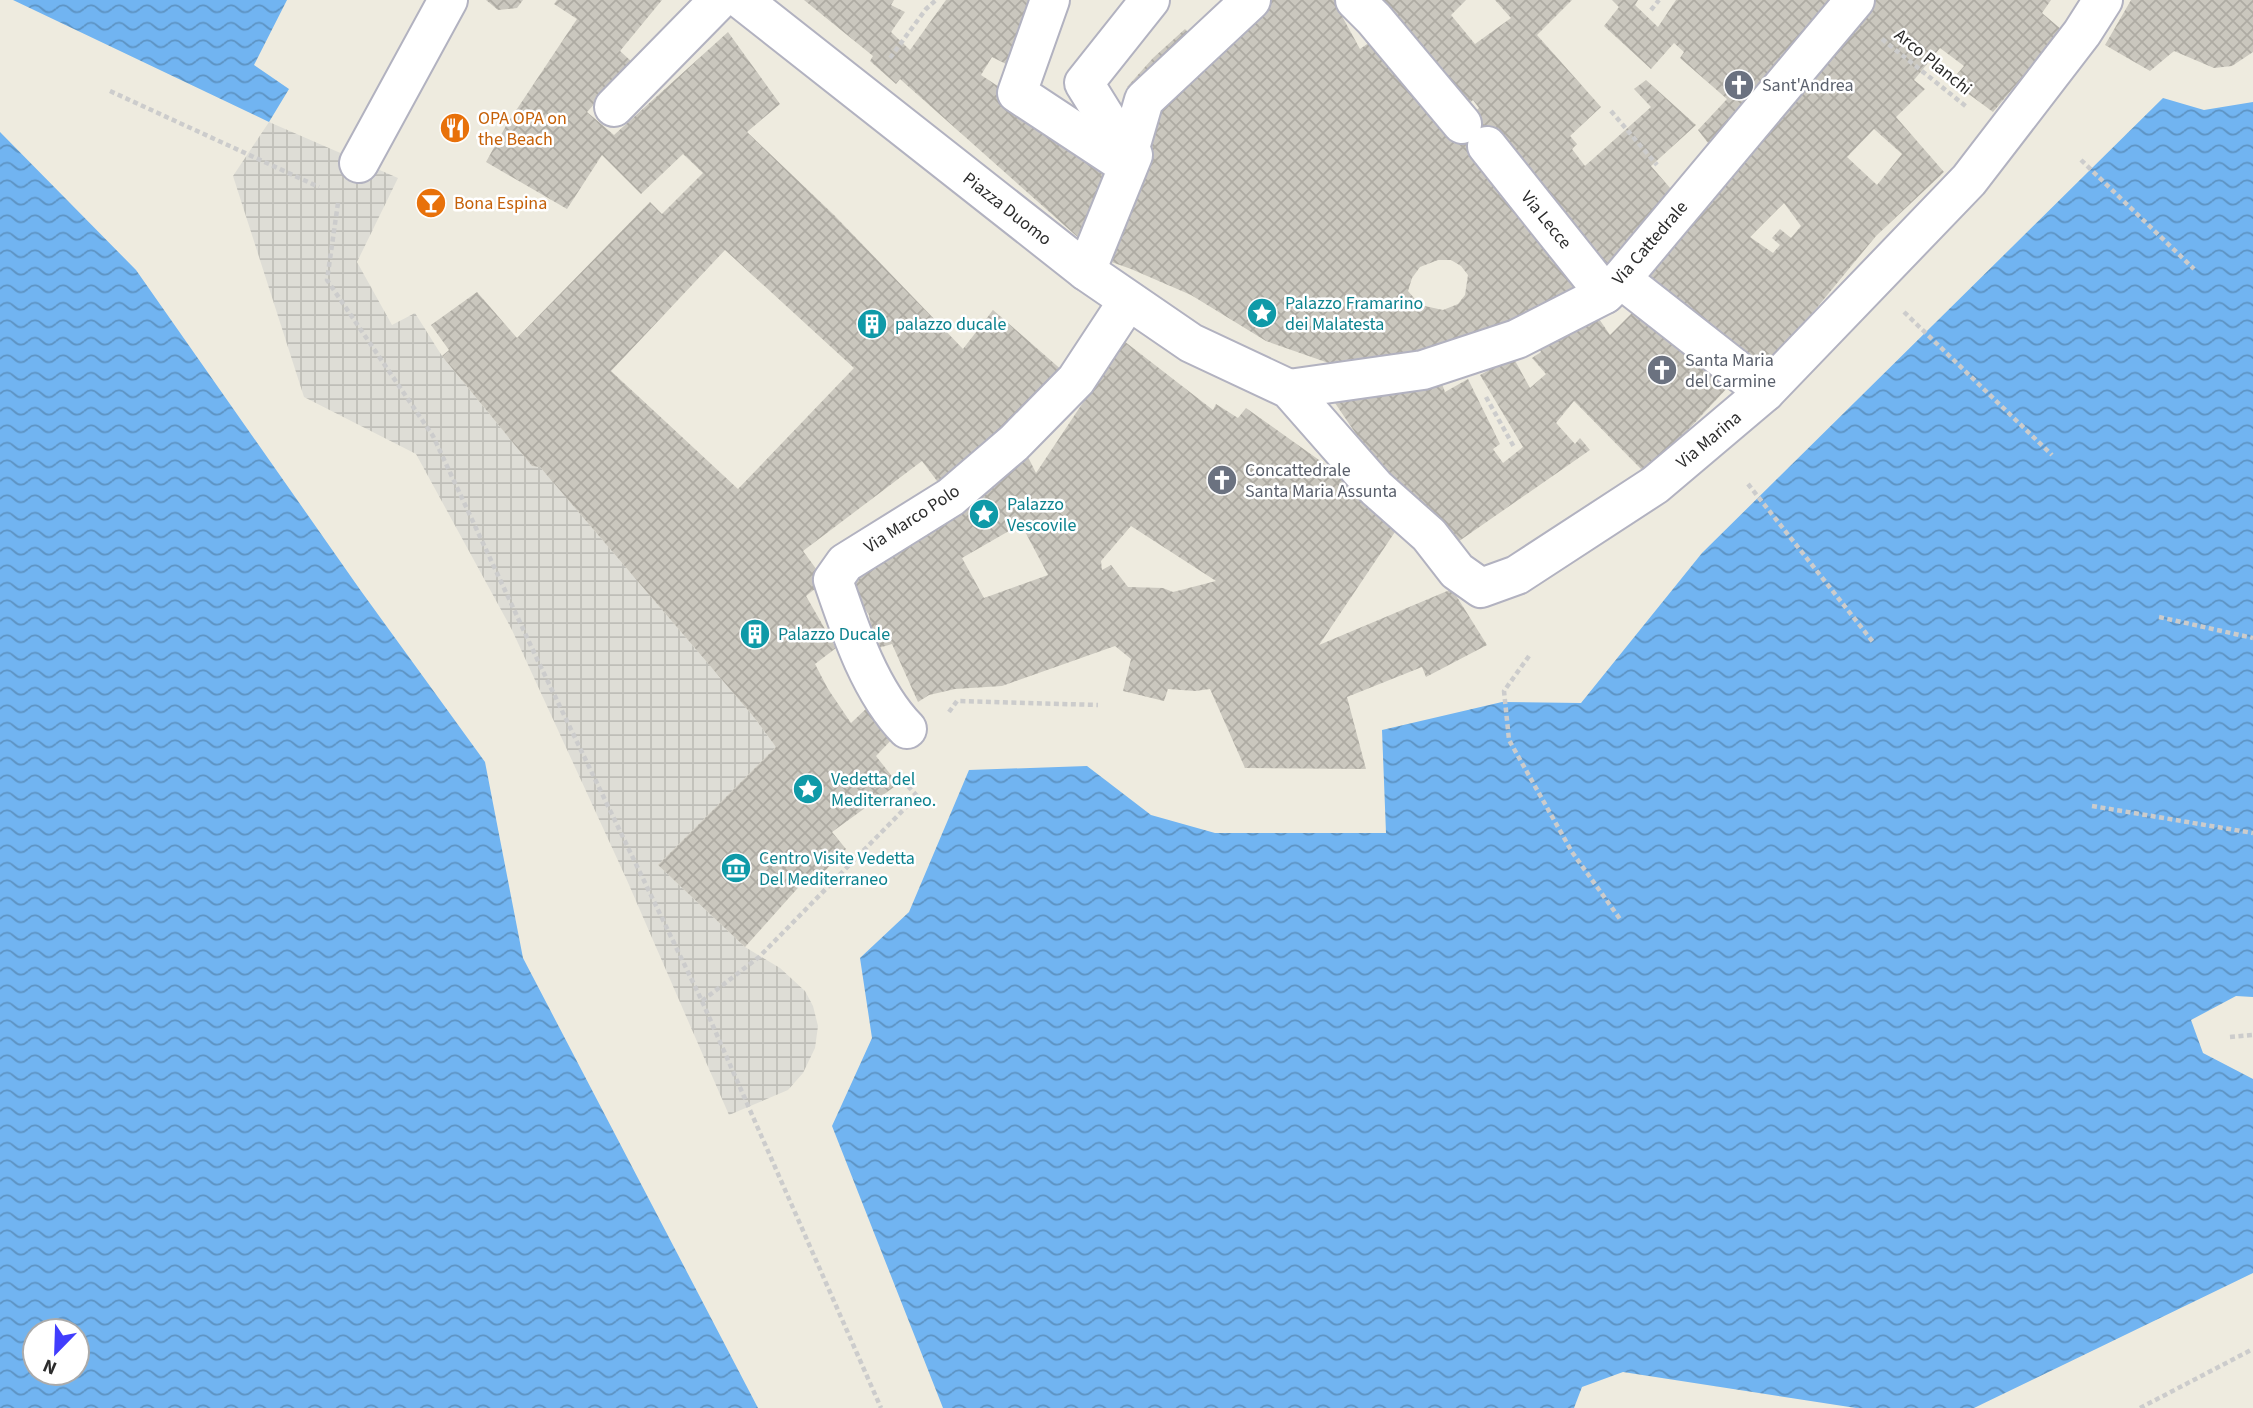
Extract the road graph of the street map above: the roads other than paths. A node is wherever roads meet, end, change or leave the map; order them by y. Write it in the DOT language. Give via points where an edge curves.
graph roads {
  1 [pos="448,0"];
  2 [pos="719,0"];
  3 [pos="742,0"];
  4 [pos="1050,0"];
  5 [pos="1150,0"];
  6 [pos="1251,0"];
  7 [pos="1355,0"];
  8 [pos="2103,0"];
  9 [pos="1850,5"];
  10 [pos="614,107"];
  11 [pos="1125,149"];
  12 [pos="359,163"];
  13 [pos="1086,271"];
  14 [pos="1613,286"];
  15 [pos="1128,301"];
  16 [pos="1289,389"];
  17 [pos="1765,393"];
  18 [pos="907,729"];
  1 -- 12 [label="street"];
  2 -- 10 [label="street"];
  3 -- 13 [label="street, Piazza Duomo"];
  4 -- 11 [label="street" via="1017,93 1117,159"];
  5 -- 11 [label="street" via="1084,83"];
  6 -- 11 [label="street" via="1144,100 1132,141"];
  7 -- 14 [label="street, Via Lecce"];
  8 -- 17 [label="street, Via Marina" via="1969,180"];
  9 -- 14 [label="street, Via Cattedrale"];
  11 -- 13 [label="street" via="1133,155"];
  13 -- 15 [label="street, Piazza Duomo"];
  14 -- 16 [label="street, Via Cattedrale" via="1517,339 1423,370"];
  14 -- 17 [label="street, Via Lecce"];
  15 -- 16 [label="street, Piazza Duomo" via="1192,343"];
  15 -- 18 [label="street, Via Marco Polo" via="1076,380 1014,443 951,497 845,563 833,580 859,654"];
  16 -- 17 [label="street, Via Marina" via="1376,488 1429,535 1457,571 1481,588 1517,575 1655,485"];
}
